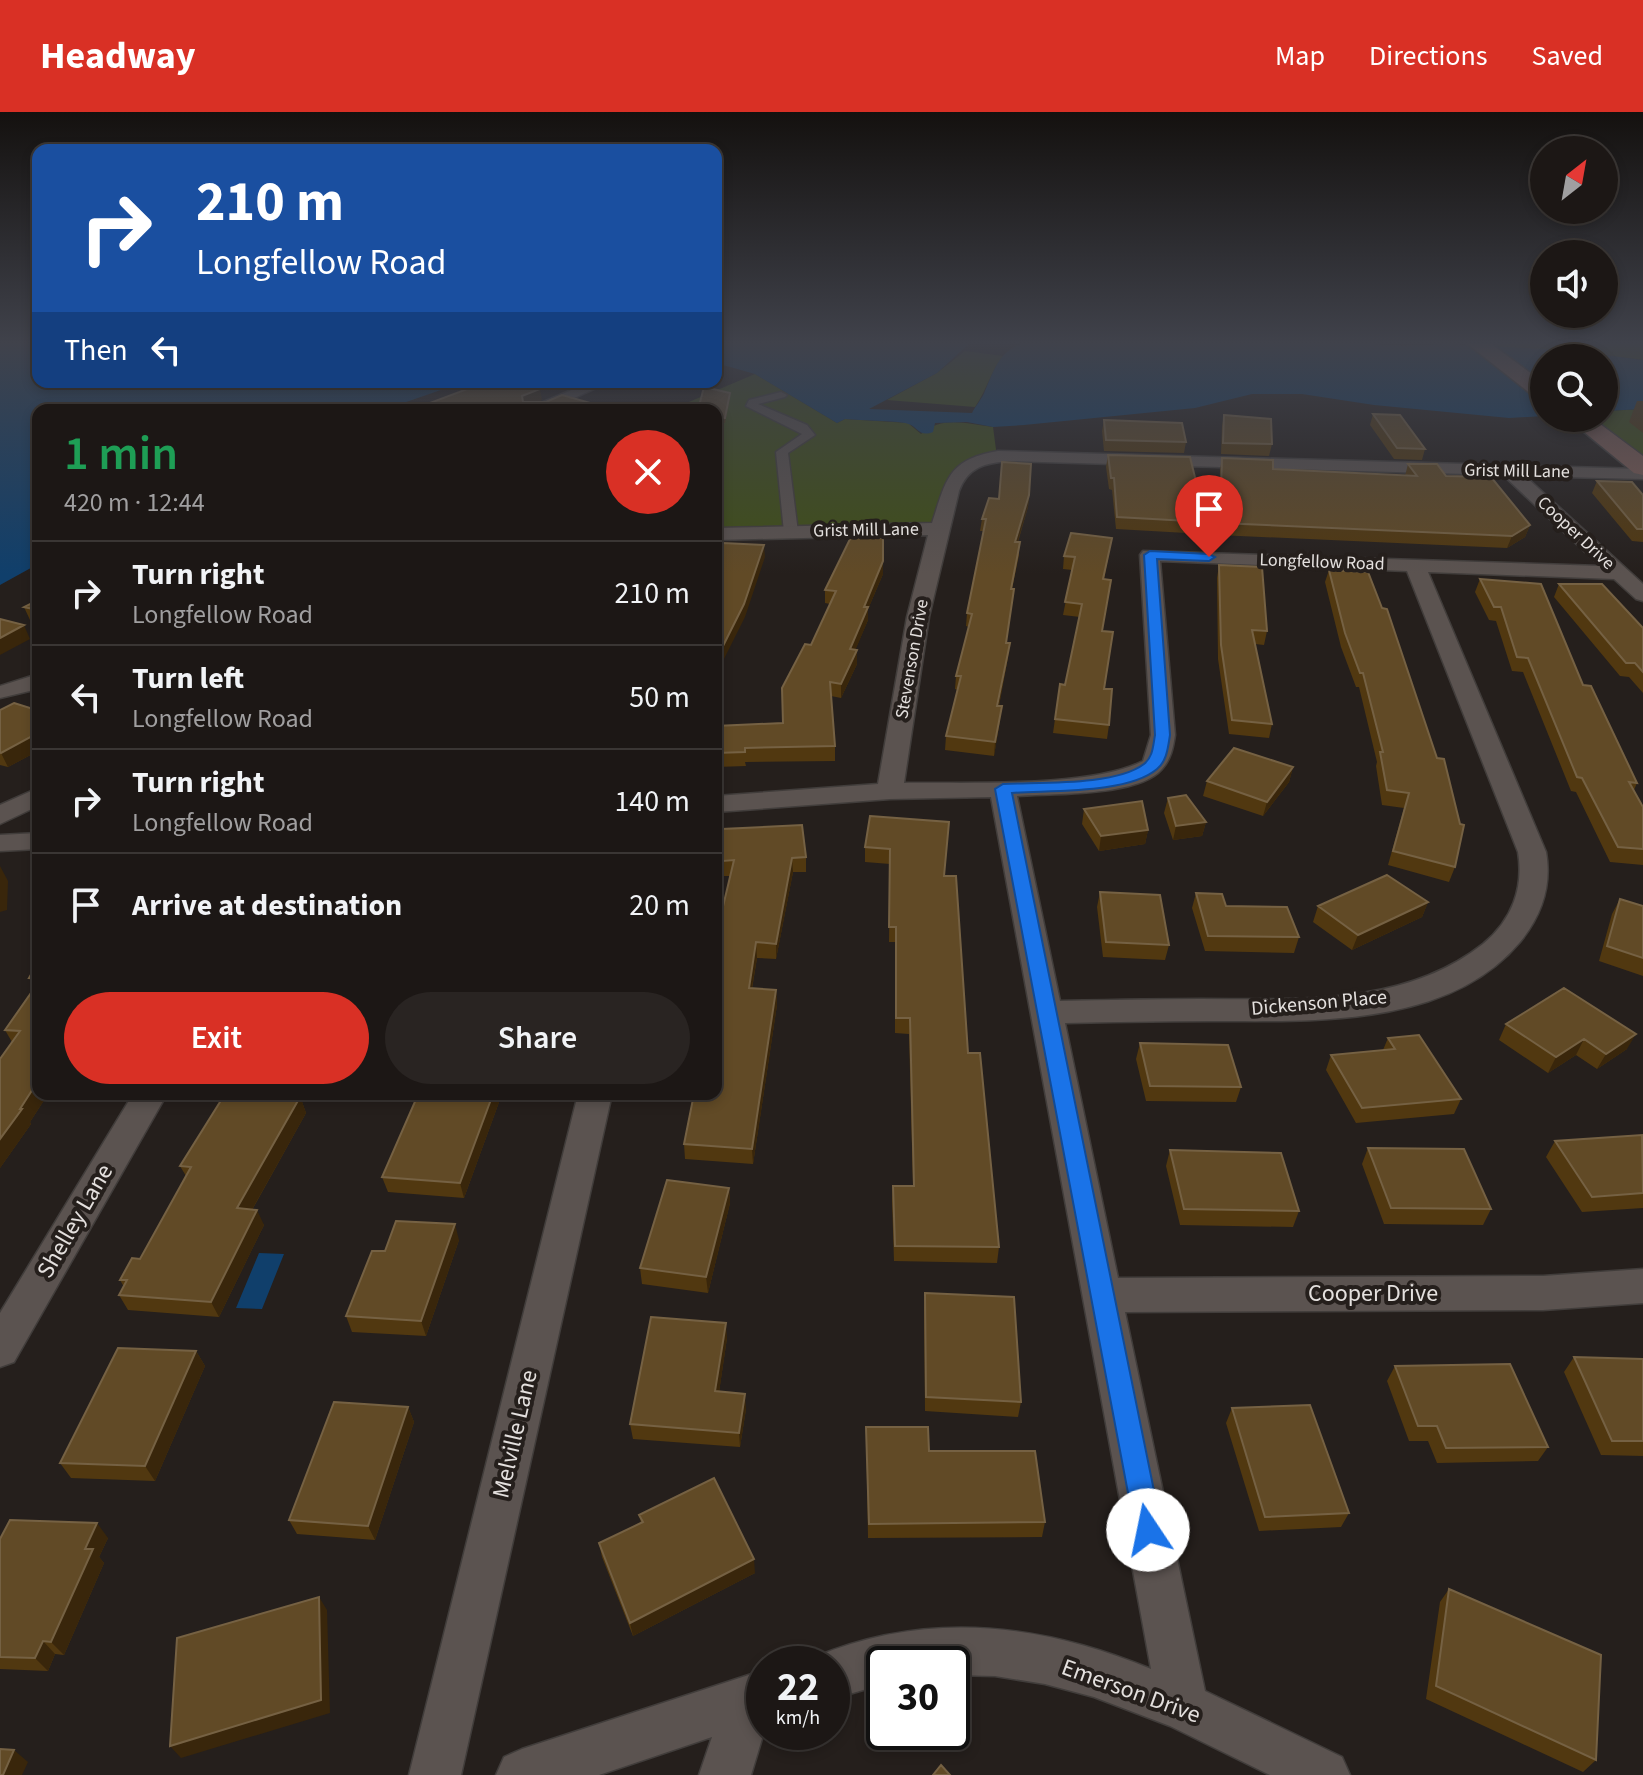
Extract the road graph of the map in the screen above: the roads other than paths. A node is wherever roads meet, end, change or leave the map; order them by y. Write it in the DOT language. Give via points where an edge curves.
graph roads {
  1 [pos="781,419"];
  2 [pos="1596,432"];
  3 [pos="1643,468"];
  4 [pos="1509,471"];
  5 [pos="1643,474"];
  6 [pos="939,529"];
  7 [pos="791,532"];
  8 [pos="722,534"];
  9 [pos="1415,565"];
  10 [pos="1619,573"];
  11 [pos="1643,595"];
  12 [pos="32,683"];
  13 [pos="5,692"];
  14 [pos="1003,789"];
  15 [pos="890,791"];
  16 [pos="32,799"];
  17 [pos="722,804"];
  18 [pos="0,816"];
  19 [pos="32,841"];
  20 [pos="0,843"];
  21 [pos="1047,1012"];
  22 [pos="146,1100"];
  23 [pos="594,1100"];
  24 [pos="1643,1286"];
  25 [pos="1103,1295"];
  26 [pos="0,1349"];
  27 [pos="850,1670"];
  28 [pos="746,1702"];
  29 [pos="1183,1706"];
  30 [pos="746,1724"];
  31 [pos="435,1775"];
  32 [pos="522,1775"];
  33 [pos="725,1775"];
  34 [pos="1324,1775"];
  1 -- 7 [label="street" via="809,435 782,452"];
  2 -- 3 [label="main road"];
  4 -- 5 [label="street, Grist Mill Lane"];
  4 -- 6 [label="street, Grist Mill Lane" via="997,457 959,473"];
  4 -- 10 [label="street, Cooper Drive"];
  6 -- 7 [label="street, Grist Mill Lane"];
  6 -- 15 [label="street, Stevenson Drive" via="912,646"];
  7 -- 8 [label="street, Grist Mill Lane"];
  9 -- 10 [label="street, Longfellow Road"];
  9 -- 14 [label="street, Longfellow Road" via="1150,555 1163,735 1152,766 1106,782"];
  9 -- 21 [label="street, Dickenson Place" via="1532,852 1535,875 1515,930 1483,960 1431,987 1381,1001 1289,1009"];
  10 -- 11 [label="street, Cooper Drive"];
  12 -- 13 [label="street"];
  14 -- 15 [label="street, Longfellow Road"];
  14 -- 21 [label="street"];
  15 -- 17 [label="street, Longfellow Road"];
  16 -- 18 [label="street"];
  19 -- 20 [label="street"];
  21 -- 25 [label="street"];
  22 -- 26 [label="street, Shelley Lane"];
  23 -- 31 [label="street, Melville Lane"];
  24 -- 25 [label="street, Cooper Drive" via="1543,1293"];
  25 -- 29 [label="street"];
  27 -- 29 [label="street, Emerson Drive" via="944,1650 997,1653 1067,1665"];
  28 -- 32 [label="street"];
  29 -- 34 [label="street, Emerson Drive"];
  30 -- 33 [label="street"];
}
